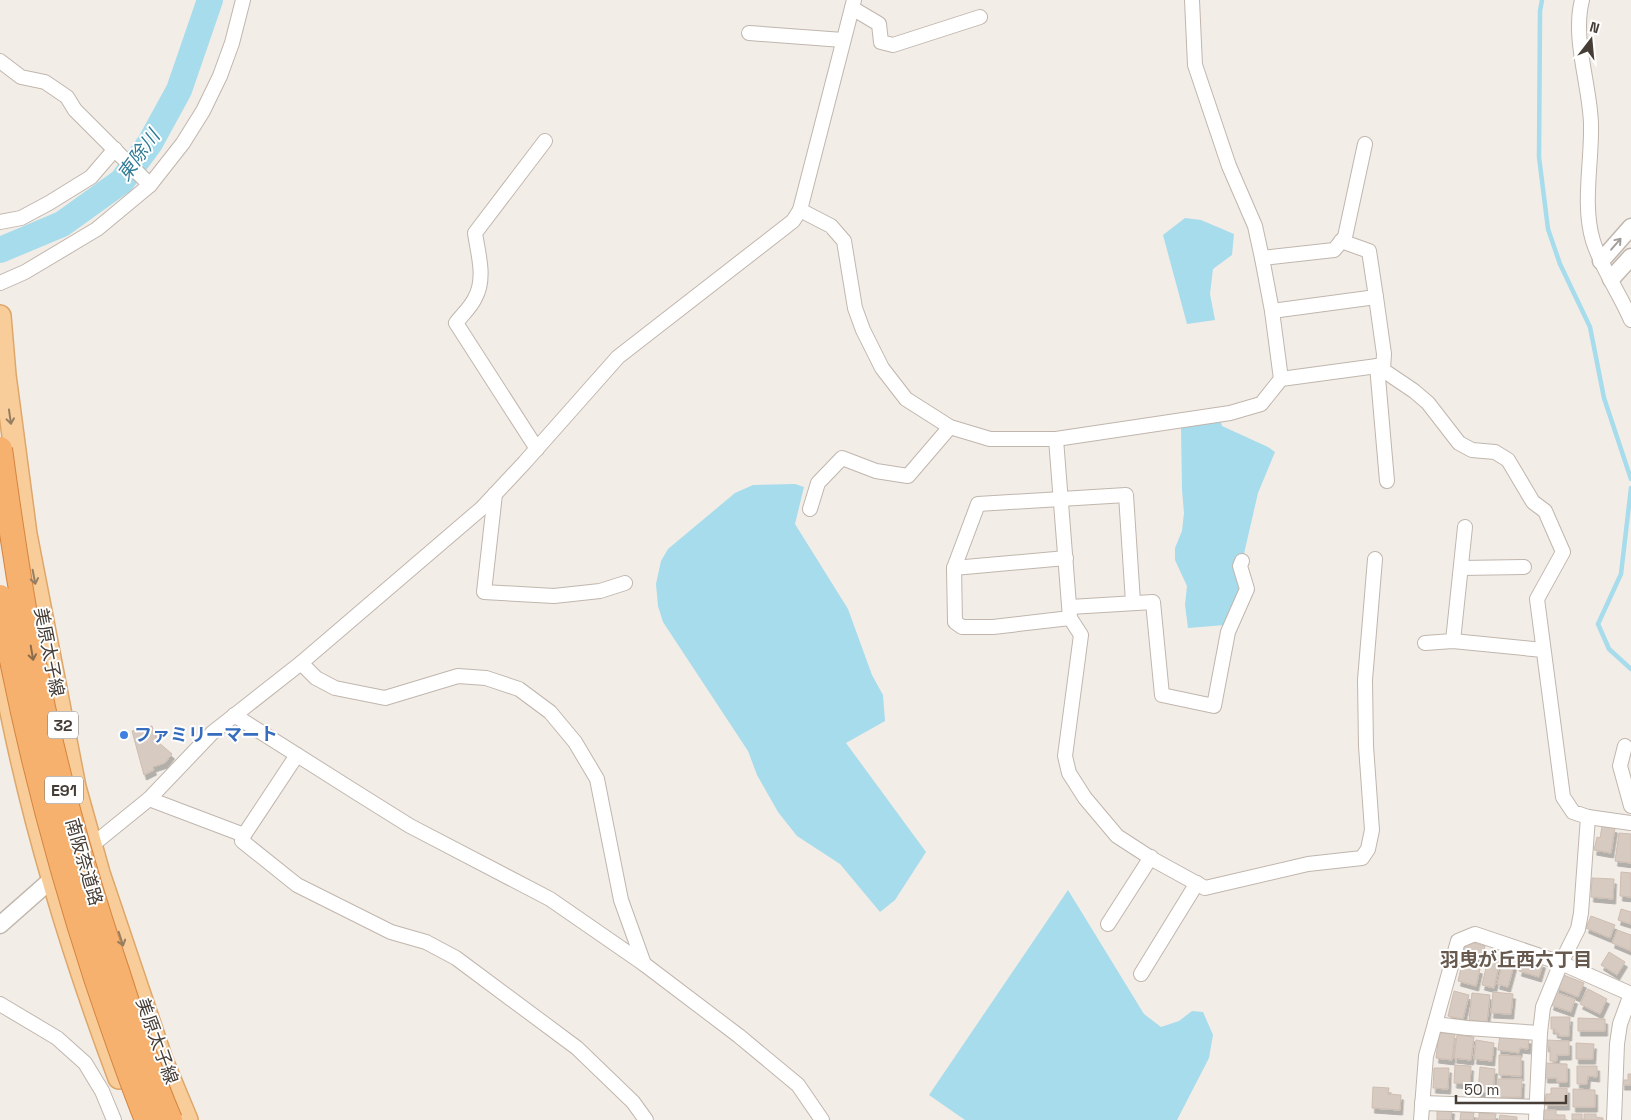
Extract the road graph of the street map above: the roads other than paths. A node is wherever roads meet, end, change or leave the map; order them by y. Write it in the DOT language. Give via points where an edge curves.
graph roads {
  1 [pos="243,0"];
  2 [pos="1192,0"];
  3 [pos="1582,0"];
  4 [pos="853,4"];
  5 [pos="980,17"];
  6 [pos="748,33"];
  7 [pos="843,40"];
  8 [pos="0,61"];
  9 [pos="545,140"];
  10 [pos="1365,144"];
  11 [pos="115,149"];
  12 [pos="150,185"];
  13 [pos="800,210"];
  14 [pos="0,222"];
  15 [pos="1631,227"];
  16 [pos="1341,241"];
  17 [pos="1631,257"];
  18 [pos="1262,258"];
  19 [pos="1601,261"];
  20 [pos="1611,279"];
  21 [pos="0,282"];
  22 [pos="1376,297"];
  23 [pos="1272,312"];
  24 [pos="0,316"];
  25 [pos="1631,320"];
  26 [pos="1380,368"];
  27 [pos="1281,380"];
  28 [pos="950,427"];
  29 [pos="1056,439"];
  30 [pos="0,449"];
  31 [pos="537,449"];
  32 [pos="1387,480"];
  33 [pos="495,494"];
  34 [pos="1061,498"];
  35 [pos="810,509"];
  36 [pos="1465,527"];
  37 [pos="1066,558"];
  38 [pos="1375,559"];
  39 [pos="1242,561"];
  40 [pos="954,568"];
  41 [pos="1461,568"];
  42 [pos="1524,568"];
  43 [pos="626,583"];
  44 [pos="0,597"];
  45 [pos="1133,602"];
  46 [pos="1070,612"];
  47 [pos="1453,641"];
  48 [pos="1425,643"];
  49 [pos="1543,650"];
  50 [pos="0,655"];
  51 [pos="301,663"];
  52 [pos="234,714"];
  53 [pos="6,718"];
  54 [pos="1625,746"];
  55 [pos="297,755"];
  56 [pos="149,798"];
  57 [pos="1631,806"];
  58 [pos="1588,817"];
  59 [pos="1631,823"];
  60 [pos="244,835"];
  61 [pos="91,846"];
  62 [pos="1150,857"];
  63 [pos="52,879"];
  64 [pos="1197,883"];
  65 [pos="1108,924"];
  66 [pos="0,926"];
  67 [pos="1561,963"];
  68 [pos="644,964"];
  69 [pos="1141,974"];
  70 [pos="1631,994"];
  71 [pos="0,1004"];
  72 [pos="1435,1024"];
  73 [pos="1540,1033"];
  74 [pos="1422,1103"];
  75 [pos="1536,1113"];
  76 [pos="114,1120"];
  77 [pos="134,1120"];
  78 [pos="147,1120"];
  79 [pos="170,1120"];
  80 [pos="187,1120"];
  81 [pos="646,1120"];
  82 [pos="822,1120"];
  83 [pos="1421,1120"];
  84 [pos="1614,1120"];
  1 -- 12 [label="street" via="232,43 203,111 184,143"];
  2 -- 18 [label="street" via="1195,65 1229,166 1254,226"];
  3 -- 19 [label="street" via="1580,36 1591,123 1588,214"];
  4 -- 5 [label="street" via="879,24 881,42 893,45"];
  4 -- 7 [label="street"];
  6 -- 7 [label="street"];
  7 -- 13 [label="street"];
  8 -- 11 [label="street" via="21,77 45,82 68,96 74,110"];
  9 -- 31 [label="street" via="474,233 480,285 475,299 456,323"];
  10 -- 16 [label="street" via="1345,237"];
  11 -- 12 [label="street"];
  11 -- 14 [label="street" via="91,177 21,218"];
  12 -- 21 [label="street" via="97,229 25,272"];
  13 -- 28 [label="street" via="831,226 844,241 855,308 882,368 906,399"];
  13 -- 31 [label="street" via="793,221 618,357"];
  19 -- 15 [label="street, one-way"];
  16 -- 18 [label="street" via="1334,250"];
  16 -- 22 [label="street" via="1369,251"];
  17 -- 20 [label="street"];
  18 -- 23 [label="street"];
  19 -- 20 [label="street"];
  20 -- 25 [label="street"];
  22 -- 23 [label="street"];
  22 -- 26 [label="street" via="1384,354"];
  23 -- 27 [label="street"];
  24 -- 61 [label="main road, 美原太子線 / 32, one-way" via="4,375 26,534 75,787"];
  26 -- 27 [label="street"];
  26 -- 32 [label="street"];
  26 -- 49 [label="street" via="1428,403 1460,443 1472,450 1495,452 1508,460 1533,502 1545,511 1563,552 1537,600"];
  27 -- 29 [label="street" via="1260,404 1230,413"];
  28 -- 29 [label="street" via="990,439"];
  28 -- 35 [label="street" via="908,476 876,471 842,458 818,483"];
  29 -- 34 [label="street"];
  30 -- 79 [label="highway, 南阪奈道路 / E91, one-way, bridge" via="35,670 63,789 98,912 152,1078"];
  31 -- 33 [label="street"];
  33 -- 43 [label="street" via="484,592 554,596 600,591"];
  33 -- 51 [label="street"];
  34 -- 37 [label="street"];
  34 -- 40 [label="street" via="978,504"];
  34 -- 45 [label="street" via="1126,495"];
  36 -- 41 [label="street"];
  37 -- 40 [label="street"];
  37 -- 46 [label="street"];
  38 -- 64 [label="street" via="1365,680 1372,830 1368,849 1362,858 1308,864 1205,888"];
  39 -- 45 [label="street" via="1240,566 1247,589 1228,632 1214,706 1162,695 1153,602"];
  40 -- 46 [label="street" via="955,622 962,627 993,627"];
  41 -- 42 [label="street"];
  41 -- 47 [label="street"];
  44 -- 78 [label="highway, 南阪奈道路 / E91, bridge" via="14,674 47,814 76,917"];
  45 -- 46 [label="street"];
  46 -- 62 [label="street" via="1081,635 1065,756 1069,773 1117,836"];
  47 -- 48 [label="street"];
  47 -- 49 [label="street"];
  49 -- 58 [label="street" via="1563,797 1573,812"];
  50 -- 53 [label="main road"];
  51 -- 52 [label="street"];
  51 -- 68 [label="street" via="316,678 335,688 385,698 458,676 486,678 519,689 550,712 575,742 596,779 621,900"];
  52 -- 55 [label="street"];
  52 -- 56 [label="street"];
  53 -- 63 [label="main road"];
  54 -- 57 [label="street" via="1620,766"];
  55 -- 60 [label="street"];
  55 -- 68 [label="street" via="410,826 550,899"];
  56 -- 60 [label="street"];
  56 -- 61 [label="street"];
  58 -- 59 [label="street"];
  58 -- 67 [label="street" via="1581,913 1578,929"];
  60 -- 81 [label="street" via="242,840 297,885 390,932 426,942 456,958 577,1048 626,1095"];
  61 -- 63 [label="street"];
  61 -- 80 [label="main road, 美原太子線 / 32, one-way" via="162,1060"];
  62 -- 64 [label="street"];
  62 -- 65 [label="street"];
  63 -- 66 [label="street"];
  63 -- 77 [label="main road" via="74,954"];
  64 -- 69 [label="street"];
  67 -- 70 [label="street"];
  67 -- 72 [label="street" via="1475,934 1458,941"];
  67 -- 73 [label="street" via="1543,1007"];
  68 -- 82 [label="street" via="798,1085"];
  70 -- 84 [label="street" via="1620,1024 1617,1044"];
  71 -- 76 [label="street" via="57,1038 85,1063 102,1090"];
  72 -- 73 [label="street"];
  72 -- 74 [label="street" via="1426,1056"];
  73 -- 75 [label="street"];
  74 -- 75 [label="street"];
  74 -- 83 [label="street"];
}
